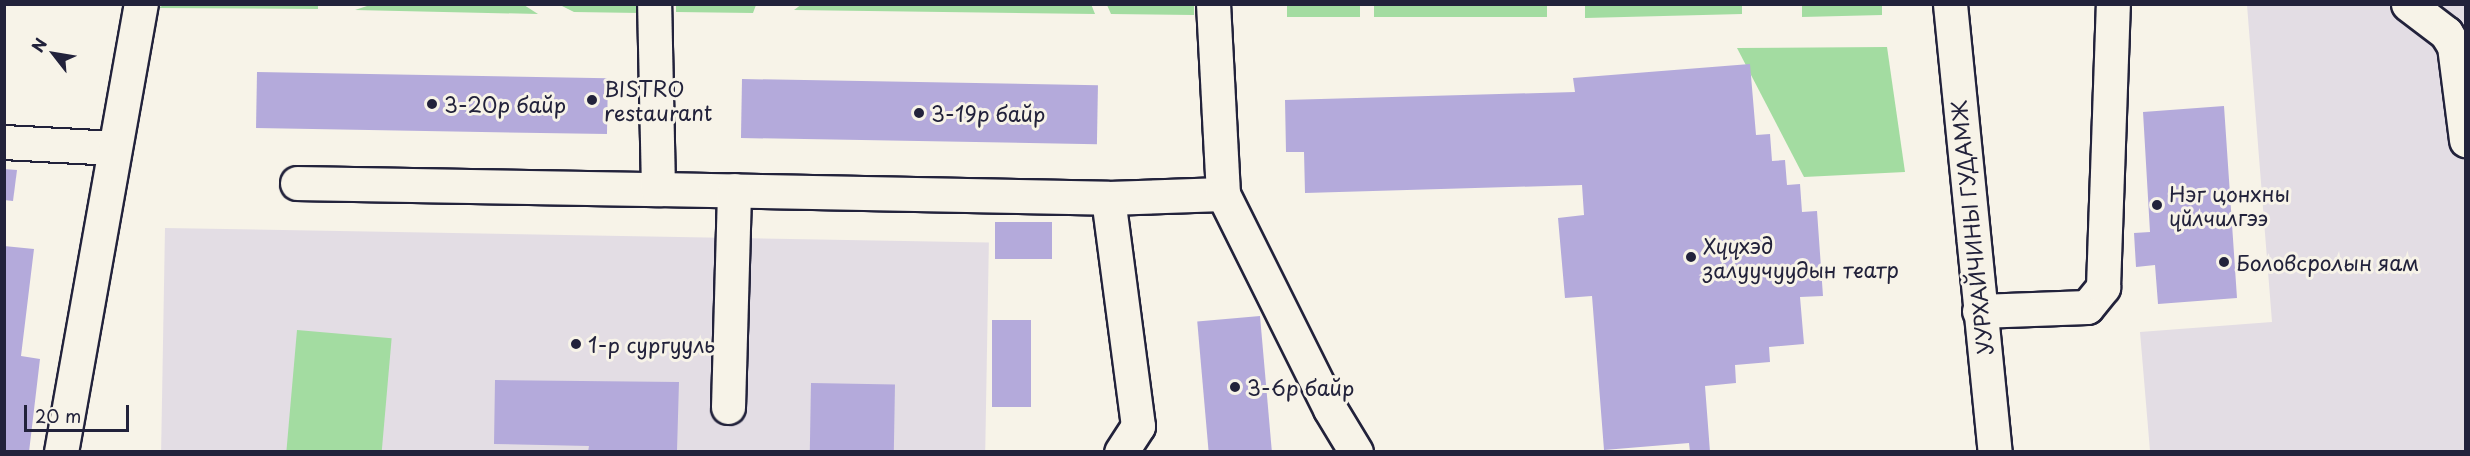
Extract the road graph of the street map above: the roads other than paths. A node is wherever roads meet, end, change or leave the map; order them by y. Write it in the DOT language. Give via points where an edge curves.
graph roads {
  1 [pos="141,4"];
  2 [pos="654,4"];
  3 [pos="1213,4"];
  4 [pos="1950,4"];
  5 [pos="2113,4"];
  6 [pos="2408,4"];
  7 [pos="2466,140"];
  8 [pos="4,142"];
  9 [pos="114,148"];
  10 [pos="297,183"];
  11 [pos="658,189"];
  12 [pos="734,190"];
  13 [pos="1223,194"];
  14 [pos="1108,198"];
  15 [pos="1979,311"];
  16 [pos="728,407"];
  17 [pos="61,452"];
  18 [pos="1121,452"];
  19 [pos="1356,452"];
  20 [pos="1995,452"];
  1 -- 9 [label="street"];
  2 -- 11 [label="street"];
  3 -- 13 [label="street"];
  4 -- 15 [label="street, УУРХАЙЧИНЫ ГУДАМЖ"];
  5 -- 15 [label="street" via="2103,287 2087,307"];
  6 -- 7 [label="street" via="2446,33 2454,46"];
  8 -- 9 [label="street"];
  9 -- 17 [label="street"];
  10 -- 11 [label="street"];
  11 -- 12 [label="street"];
  12 -- 14 [label="street"];
  12 -- 16 [label="street"];
  13 -- 14 [label="street"];
  13 -- 19 [label="street" via="1330,409"];
  14 -- 18 [label="street" via="1138,426"];
  15 -- 20 [label="street, УУРХАЙЧИНЫ ГУДАМЖ"];
}
